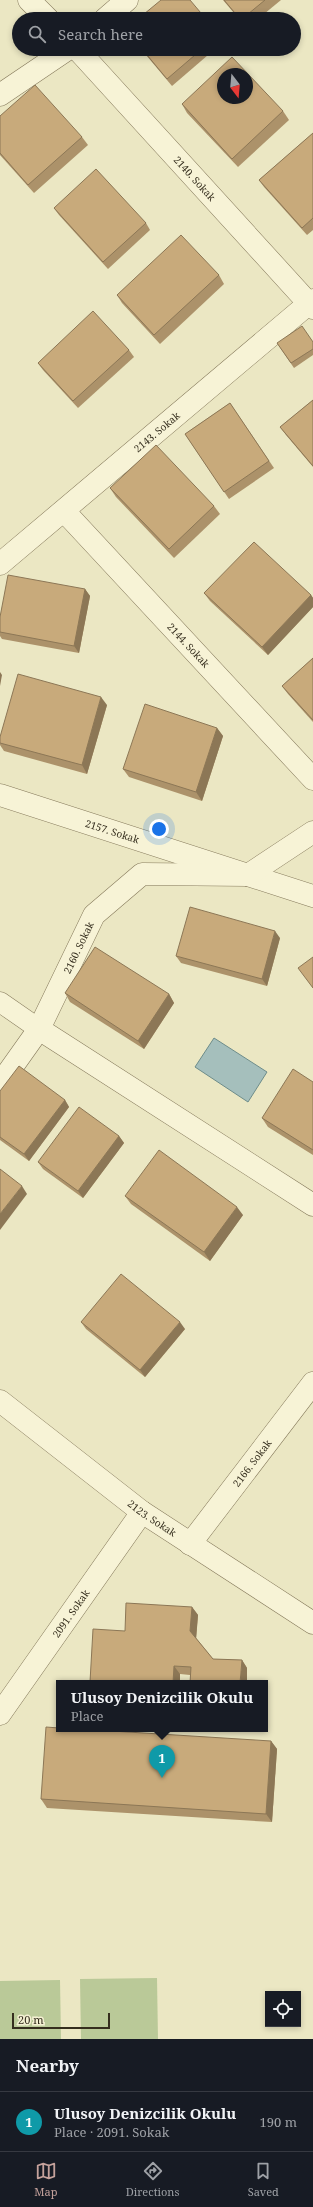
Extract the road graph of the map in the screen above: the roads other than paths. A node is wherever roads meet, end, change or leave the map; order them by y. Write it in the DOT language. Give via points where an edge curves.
graph roads {
  1 [pos="29,0"];
  2 [pos="127,0"];
  3 [pos="41,12"];
  4 [pos="113,12"];
  5 [pos="58,56"];
  6 [pos="83,56"];
  7 [pos="0,95"];
  8 [pos="311,304"];
  9 [pos="64,511"];
  10 [pos="0,564"];
  11 [pos="313,779"];
  12 [pos="0,795"];
  13 [pos="313,832"];
  14 [pos="248,875"];
  15 [pos="313,896"];
  16 [pos="0,1002"];
  17 [pos="39,1029"];
  18 [pos="0,1084"];
  19 [pos="313,1205"];
  20 [pos="313,1382"];
  21 [pos="0,1401"];
  22 [pos="142,1512"];
  23 [pos="190,1544"];
  24 [pos="313,1623"];
  25 [pos="0,1714"];
  1 -- 3 [label="street"];
  2 -- 4 [label="street"];
  5 -- 7 [label="street"];
  6 -- 8 [label="street, 2140. Sokak"];
  8 -- 9 [label="street, 2143. Sokak"];
  9 -- 10 [label="street, 2143. Sokak"];
  9 -- 11 [label="street, 2144. Sokak"];
  12 -- 14 [label="street, 2157. Sokak"];
  13 -- 14 [label="street"];
  14 -- 15 [label="street, 2157. Sokak"];
  14 -- 17 [label="street, 2160. Sokak" via="142,874 94,915"];
  16 -- 17 [label="lane"];
  17 -- 18 [label="street, 2160. Sokak"];
  17 -- 19 [label="street"];
  20 -- 23 [label="street, 2166. Sokak"];
  21 -- 22 [label="street, 2123. Sokak"];
  22 -- 23 [label="street, 2123. Sokak"];
  22 -- 25 [label="street, 2091. Sokak"];
  23 -- 24 [label="street, 2123. Sokak"];
}
